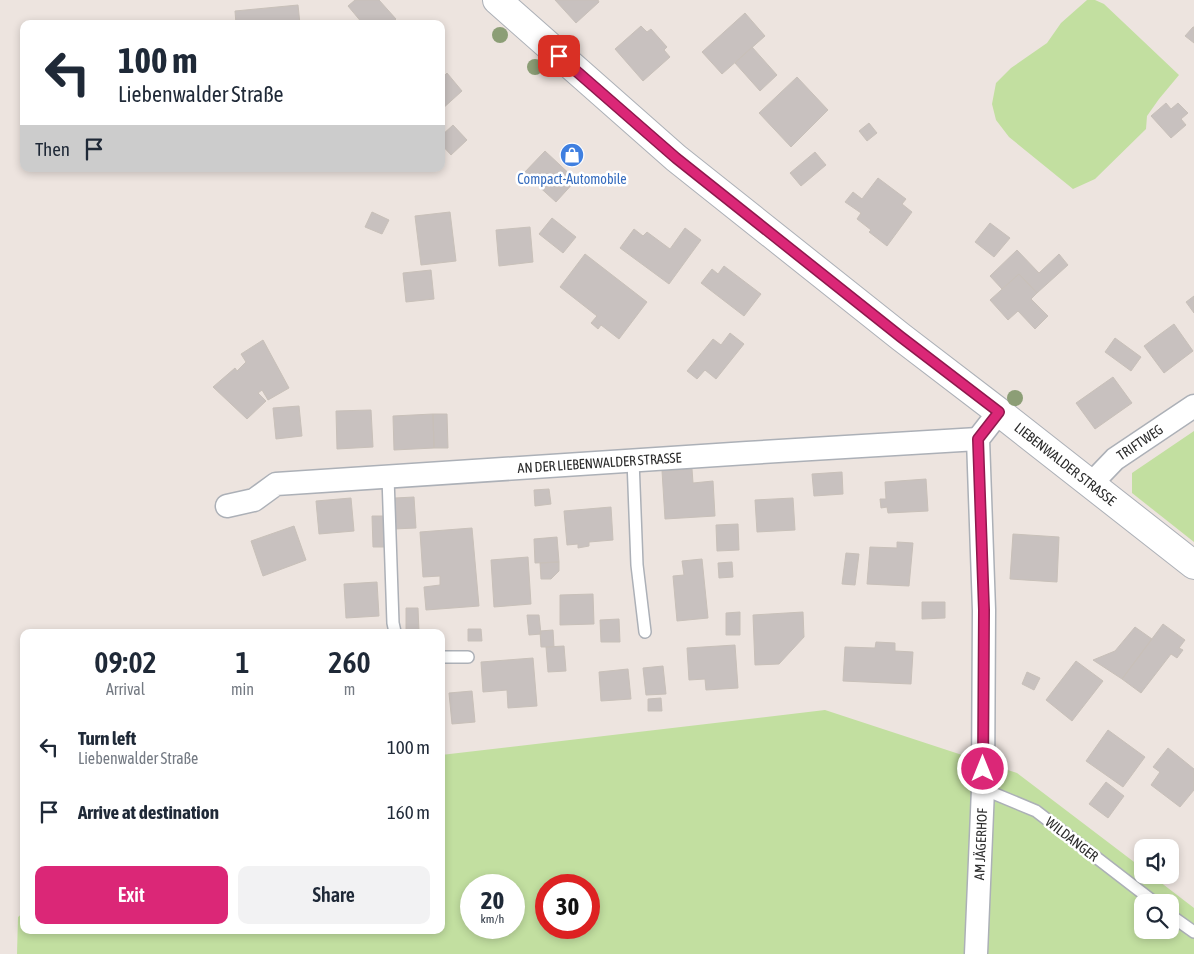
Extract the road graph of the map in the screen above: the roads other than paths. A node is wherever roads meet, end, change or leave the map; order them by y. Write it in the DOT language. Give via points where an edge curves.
graph roads {
  1 [pos="497,0"];
  2 [pos="1194,406"];
  3 [pos="999,412"];
  4 [pos="978,439"];
  5 [pos="633,460"];
  6 [pos="388,477"];
  7 [pos="1090,484"];
  8 [pos="227,506"];
  9 [pos="1194,565"];
  10 [pos="394,629"];
  11 [pos="644,632"];
  12 [pos="445,657"];
  13 [pos="468,657"];
  14 [pos="983,789"];
  15 [pos="1144,894"];
  16 [pos="1179,921"];
  17 [pos="1194,932"];
  18 [pos="976,954"];
  1 -- 3 [label="main road, LIEBENWALDER STRASSE" via="676,158"];
  2 -- 7 [label="street, TRIFTWEG" via="1115,460"];
  3 -- 4 [label="street"];
  3 -- 7 [label="main road, LIEBENWALDER STRASSE"];
  4 -- 5 [label="street, AN DER LIEBENWALDER STRASSE"];
  4 -- 14 [label="street, AM JÄGERHOF" via="984,610"];
  5 -- 6 [label="street, AN DER LIEBENWALDER STRASSE"];
  5 -- 11 [label="lane" via="636,565"];
  6 -- 8 [label="street, AN DER LIEBENWALDER STRASSE" via="276,484 254,500"];
  6 -- 10 [label="lane"];
  7 -- 9 [label="main road, LIEBENWALDER STRASSE"];
  12 -- 13 [label="lane"];
  14 -- 15 [label="lane, WILDANGER" via="1036,811"];
  14 -- 18 [label="street, AM JÄGERHOF"];
  16 -- 17 [label="lane"];
}
